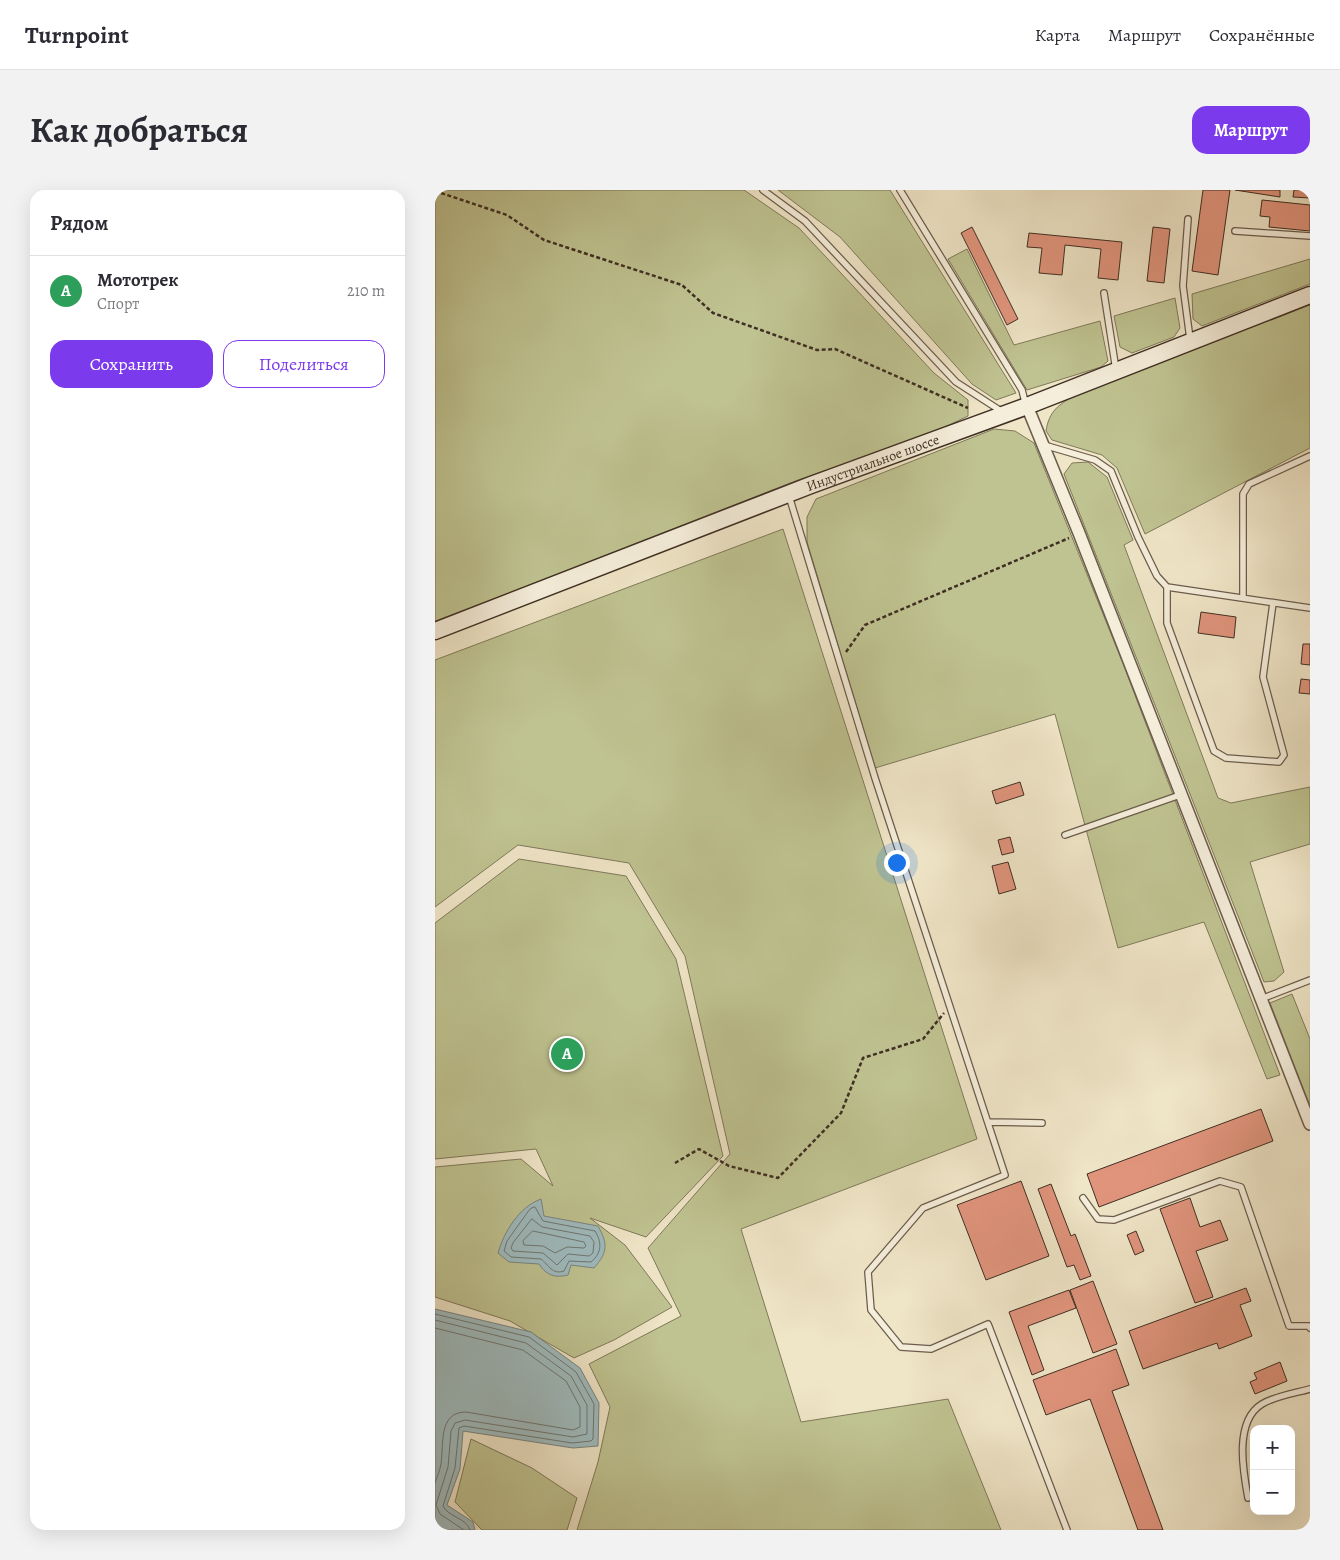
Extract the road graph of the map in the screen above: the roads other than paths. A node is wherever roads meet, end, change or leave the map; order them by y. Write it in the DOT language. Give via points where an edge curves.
graph roads {
  1 [pos="763,190"];
  2 [pos="900,190"];
  3 [pos="1188,219"];
  4 [pos="1235,231"];
  5 [pos="1310,236"];
  6 [pos="1103,293"];
  7 [pos="1310,295"];
  8 [pos="1190,342"];
  9 [pos="1116,371"];
  10 [pos="1027,406"];
  11 [pos="1005,414"];
  12 [pos="1044,444"];
  13 [pos="1310,456"];
  14 [pos="788,494"];
  15 [pos="1167,587"];
  16 [pos="1243,598"];
  17 [pos="1273,603"];
  18 [pos="1310,608"];
  19 [pos="435,631"];
  20 [pos="1180,796"];
  21 [pos="1065,835"];
  22 [pos="1310,980"];
  23 [pos="1261,999"];
  24 [pos="988,1122"];
  25 [pos="1042,1124"];
  26 [pos="1310,1124"];
  27 [pos="1083,1198"];
  28 [pos="1310,1328"];
  29 [pos="1310,1389"];
  30 [pos="1248,1498"];
  31 [pos="1067,1530"];
  1 -- 11 [label="lane" via="805,221 955,382"];
  2 -- 10 [label="lane" via="1022,390"];
  3 -- 8 [label="lane" via="1183,286"];
  4 -- 5 [label="lane"];
  6 -- 9 [label="lane"];
  7 -- 8 [label="main road, Индустриальное шоссе"];
  8 -- 9 [label="main road, Индустриальное шоссе"];
  9 -- 10 [label="main road, Индустриальное шоссе"];
  10 -- 11 [label="main road, Индустриальное шоссе"];
  10 -- 12 [label="street"];
  11 -- 14 [label="main road, Индустриальное шоссе"];
  12 -- 15 [label="lane" via="1095,460 1111,471 1149,560"];
  12 -- 20 [label="street"];
  13 -- 16 [label="lane" via="1249,484 1243,494"];
  14 -- 19 [label="main road, Индустриальное шоссе"];
  14 -- 24 [label="lane"];
  15 -- 16 [label="lane"];
  15 -- 17 [label="lane" via="1167,623 1214,751 1226,758 1279,762 1284,754 1263,677"];
  16 -- 17 [label="lane"];
  17 -- 18 [label="lane"];
  20 -- 21 [label="lane"];
  20 -- 23 [label="street"];
  22 -- 23 [label="lane"];
  23 -- 26 [label="street"];
  24 -- 25 [label="lane"];
  24 -- 31 [label="lane" via="1005,1175 923,1208 868,1272 871,1310 901,1348 931,1349 988,1324"];
  27 -- 28 [label="lane" via="1098,1219 1114,1220 1219,1181 1241,1187 1289,1326"];
  29 -- 30 [label="lane" via="1262,1404 1248,1421 1242,1442"];
}
